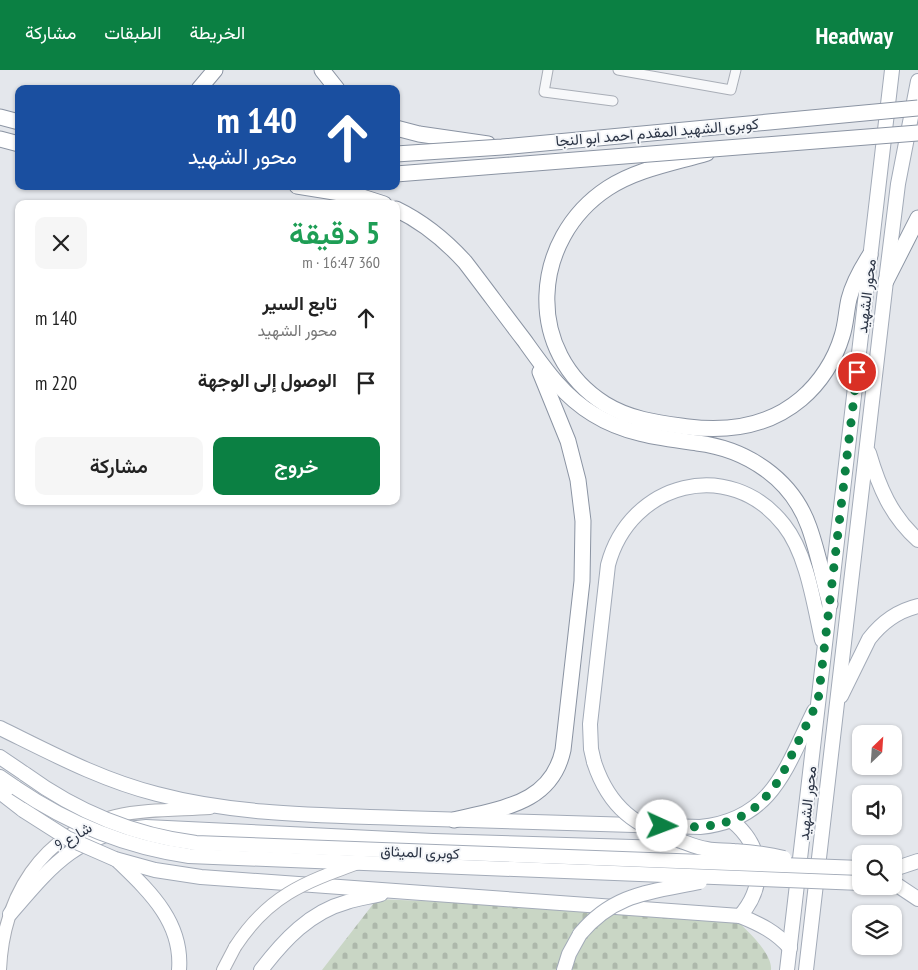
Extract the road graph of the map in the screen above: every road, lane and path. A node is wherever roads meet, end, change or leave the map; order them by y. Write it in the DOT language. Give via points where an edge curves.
graph roads {
  1 [pos="322,70"];
  2 [pos="548,70"];
  3 [pos="618,70"];
  4 [pos="736,70"];
  5 [pos="892,70"];
  6 [pos="213,73"];
  7 [pos="918,81"];
  8 [pos="202,85"];
  9 [pos="334,85"];
  10 [pos="613,101"];
  11 [pos="918,108"];
  12 [pos="400,129"];
  13 [pos="918,133"];
  14 [pos="0,139"];
  15 [pos="15,143"];
  16 [pos="502,146"];
  17 [pos="723,148"];
  18 [pos="400,154"];
  19 [pos="400,174"];
  20 [pos="322,190"];
  21 [pos="372,200"];
  22 [pos="400,211"];
  23 [pos="918,218"];
  24 [pos="870,255"];
  25 [pos="886,281"];
  26 [pos="530,350"];
  27 [pos="867,446"];
  28 [pos="918,540"];
  29 [pos="830,604"];
  30 [pos="918,606"];
  31 [pos="824,650"];
  32 [pos="818,701"];
  33 [pos="837,705"];
  34 [pos="0,728"];
  35 [pos="0,757"];
  36 [pos="0,777"];
  37 [pos="0,792"];
  38 [pos="228,807"];
  39 [pos="454,820"];
  40 [pos="732,820"];
  41 [pos="707,849"];
  42 [pos="115,859"];
  43 [pos="918,860"];
  44 [pos="358,863"];
  45 [pos="826,866"];
  46 [pos="902,866"];
  47 [pos="852,867"];
  48 [pos="902,870"];
  49 [pos="918,871"];
  50 [pos="720,877"];
  51 [pos="852,883"];
  52 [pos="902,886"];
  53 [pos="918,887"];
  54 [pos="902,889"];
  55 [pos="398,890"];
  56 [pos="918,899"];
  57 [pos="10,914"];
  58 [pos="740,916"];
  59 [pos="0,926"];
  60 [pos="790,948"];
  61 [pos="0,970"];
  62 [pos="179,970"];
  63 [pos="223,970"];
  64 [pos="262,970"];
  65 [pos="564,970"];
  66 [pos="788,970"];
  67 [pos="806,970"];
  1 -- 9 [label="highway"];
  2 -- 10 [label="street" via="544,92"];
  3 -- 4 [label="street" via="731,90"];
  5 -- 24 [label="main road, محور الشهيد"];
  6 -- 8 [label="highway"];
  7 -- 25 [label="main road, محور الشهيد" via="898,184"];
  11 -- 16 [label="highway, كوبرى الشهيد المقدم احمد ابو النجا, bridge"];
  12 -- 16 [label="highway, bridge"];
  13 -- 17 [label="highway, كوبرى الشهيد المقدم احمد ابو النجا, bridge"];
  14 -- 15 [label="highway"];
  16 -- 18 [label="highway, كوبرى الشهيد المقدم احمد ابو النجا, bridge"];
  17 -- 19 [label="highway, كوبرى الشهيد المقدم احمد ابو النجا, bridge"];
  17 -- 24 [label="highway, bridge" via="632,176 608,188 570,224 560,242 547,286 547,313 554,340 566,364 583,386 604,403 642,420 708,430 733,429 781,413 819,380 838,348 852,291"];
  20 -- 21 [label="highway"];
  22 -- 26 [label="highway" via="430,229 454,250"];
  23 -- 25 [label="highway"];
  24 -- 29 [label="main road, محور الشهيد"];
  25 -- 27 [label="main road, محور الشهيد"];
  26 -- 29 [label="highway" via="570,397 605,421 645,436 722,448 769,472 788,491 803,514"];
  26 -- 39 [label="highway" via="568,441 578,480 583,521 582,581 563,750 555,773 532,796"];
  27 -- 28 [label="main road" via="888,505"];
  27 -- 33 [label="main road, محور الشهيد"];
  29 -- 31 [label="main road, محور الشهيد"];
  30 -- 33 [label="main road" via="895,614 875,631"];
  31 -- 32 [label="main road, محور الشهيد"];
  31 -- 41 [label="main road, bridge" via="797,547 771,510 752,497 719,486 684,488 643,507 621,533 611,554 607,577 590,724 594,762 603,785 626,815 647,829"];
  32 -- 40 [label="main road" via="774,788 755,807"];
  32 -- 60 [label="main road, محور الشهيد"];
  33 -- 67 [label="main road, محور الشهيد"];
  34 -- 38 [label="main road" via="112,781 158,795"];
  35 -- 45 [label="main road, كوبرى الميثاق, bridge" via="64,800 106,821 150,835 196,843"];
  36 -- 44 [label="main road, كوبرى الميثاق, bridge" via="51,810 128,844 210,858"];
  37 -- 42 [label="main road, bridge" via="67,838"];
  38 -- 39 [label="main road" via="291,814"];
  38 -- 57 [label="main road, شارع 9" via="129,814 76,830 53,846 34,868 18,893"];
  39 -- 40 [label="main road" via="700,827"];
  40 -- 58 [label="main road" via="750,840 758,866 754,893"];
  41 -- 45 [label="main road, bridge" via="763,854"];
  41 -- 57 [label="main road" via="433,841 146,827 108,834 73,850 46,872"];
  42 -- 55 [label="main road" via="155,870 202,877"];
  42 -- 62 [label="main road" via="147,889 165,913 177,944"];
  43 -- 46 [label="main road"];
  44 -- 50 [label="main road, كوبرى الميثاق, bridge"];
  44 -- 63 [label="main road, bridge" via="306,883 282,897 261,914 235,947"];
  45 -- 47 [label="main road, كوبرى الميثاق, bridge"];
  48 -- 49 [label="main road"];
  50 -- 51 [label="main road, كوبرى الميثاق, bridge"];
  50 -- 65 [label="main road, bridge" via="624,900 595,918 580,934"];
  52 -- 53 [label="main road"];
  54 -- 56 [label="main road"];
  55 -- 58 [label="main road"];
  55 -- 64 [label="main road" via="347,902 317,915 291,935"];
  57 -- 59 [label="main road"];
  57 -- 61 [label="main road, شارع 9"];
  58 -- 60 [label="main road" via="772,931"];
  60 -- 66 [label="main road, محور الشهيد"];
}
